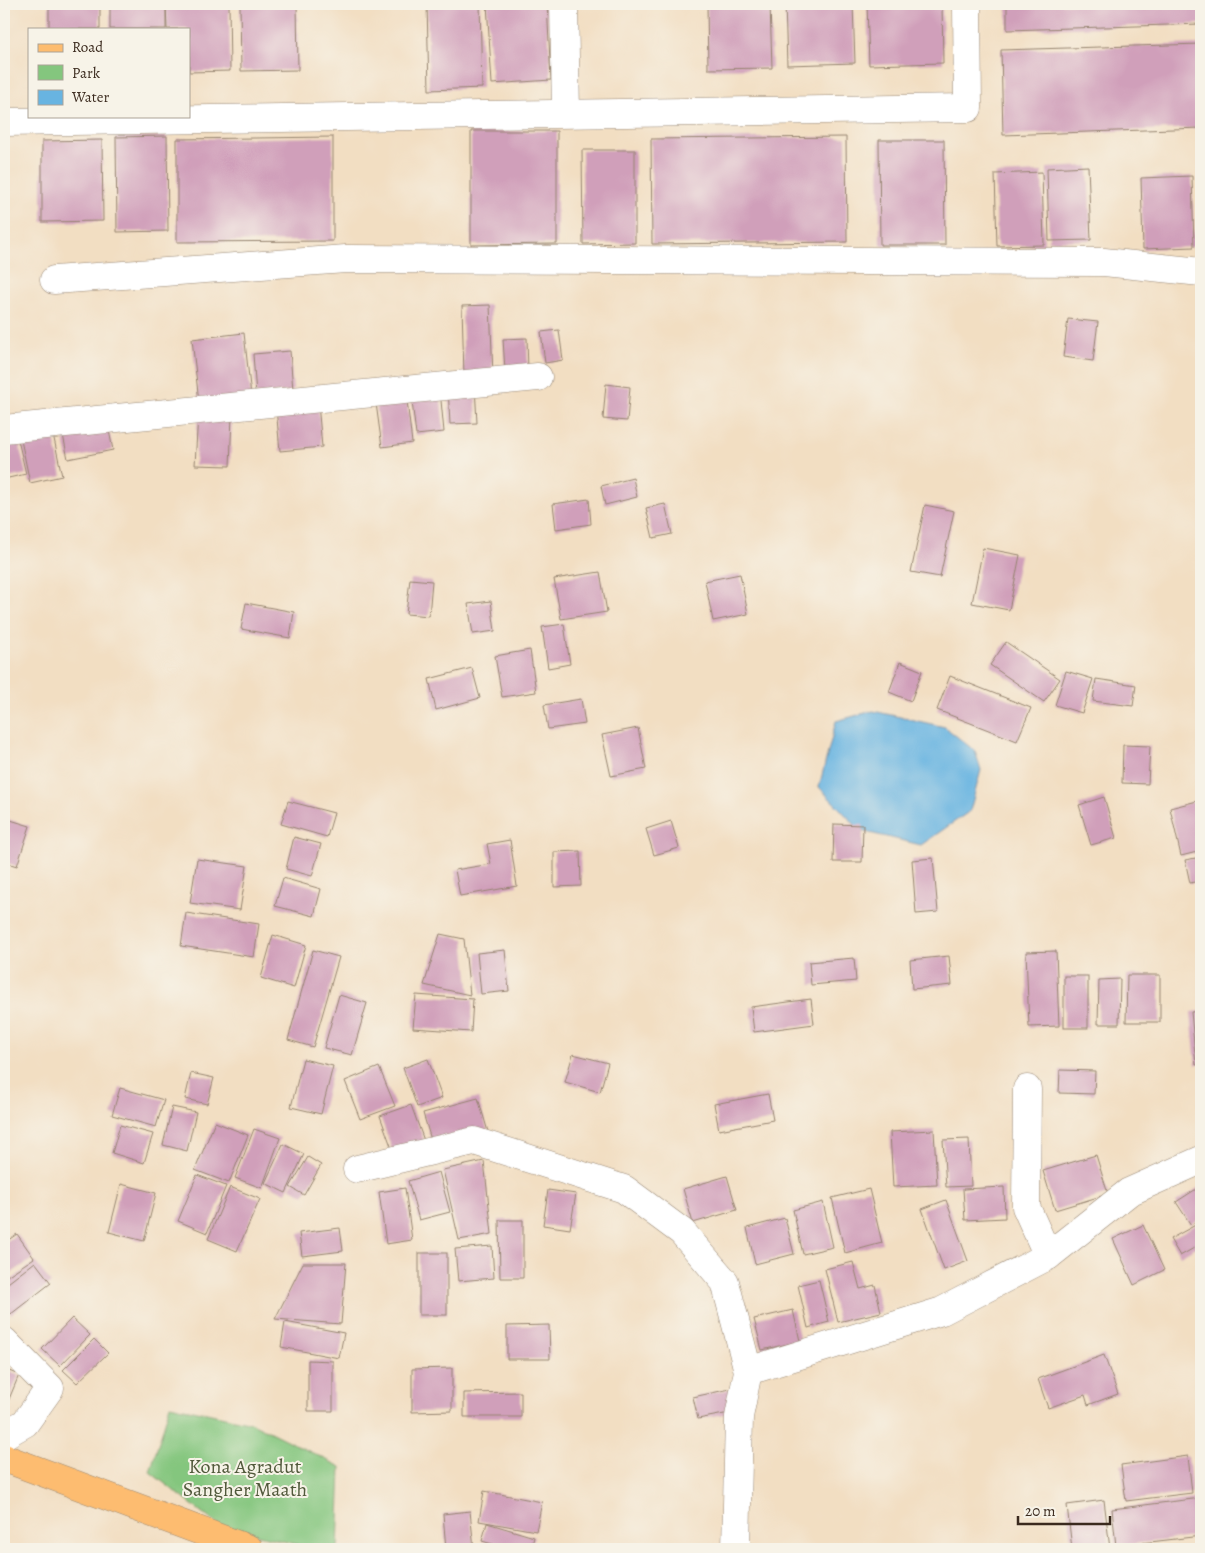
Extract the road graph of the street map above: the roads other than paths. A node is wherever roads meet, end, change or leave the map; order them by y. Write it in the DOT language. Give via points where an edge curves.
graph roads {
  1 [pos="564,4"];
  2 [pos="967,4"];
  3 [pos="566,113"];
  4 [pos="4,122"];
  5 [pos="1201,272"];
  6 [pos="54,280"];
  7 [pos="538,377"];
  8 [pos="4,429"];
  9 [pos="1026,1089"];
  10 [pos="1201,1160"];
  11 [pos="357,1169"];
  12 [pos="1048,1256"];
  13 [pos="4,1341"];
  14 [pos="748,1371"];
  15 [pos="4,1435"];
  16 [pos="4,1458"];
  17 [pos="249,1549"];
  18 [pos="736,1549"];
  1 -- 3 [label="street"];
  2 -- 3 [label="street" via="968,108"];
  3 -- 4 [label="street"];
  5 -- 6 [label="street" via="1104,262 346,259"];
  7 -- 8 [label="street"];
  9 -- 12 [label="street" via="1026,1207"];
  10 -- 12 [label="street" via="1129,1192"];
  11 -- 14 [label="street" via="474,1142 624,1189 682,1232 724,1282"];
  12 -- 14 [label="street" via="942,1311"];
  13 -- 15 [label="street" via="50,1388 24,1423"];
  14 -- 18 [label="street" via="739,1417"];
  16 -- 17 [label="main road"];
}
